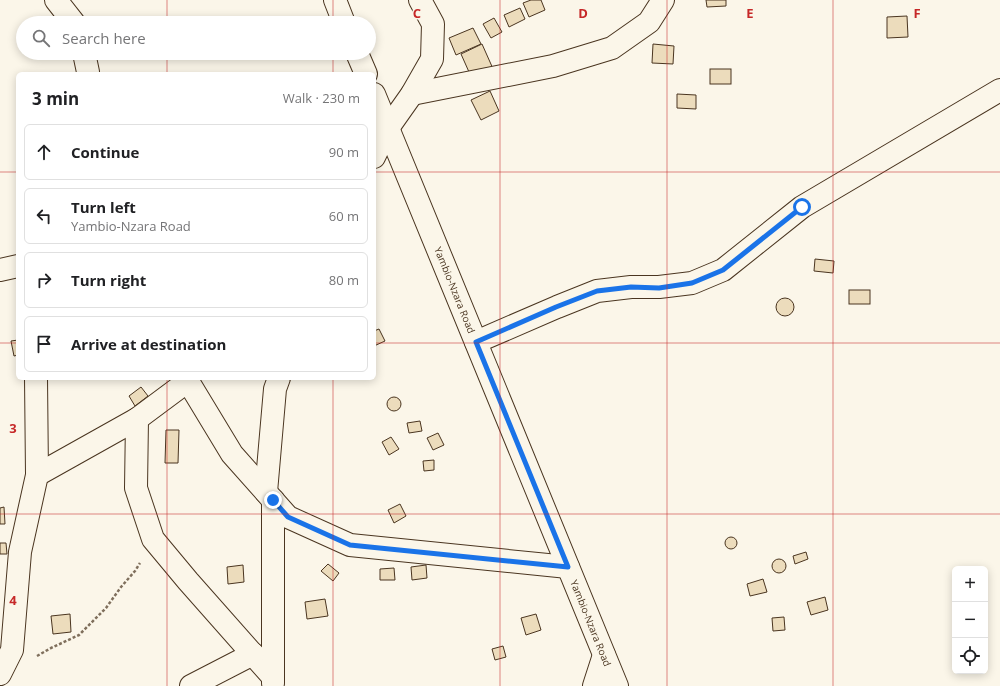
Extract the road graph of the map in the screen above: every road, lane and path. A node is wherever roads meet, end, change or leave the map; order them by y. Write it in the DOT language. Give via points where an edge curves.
graph roads {
  1 [pos="56,0"];
  2 [pos="335,0"];
  3 [pos="420,0"];
  4 [pos="663,0"];
  5 [pos="69,16"];
  6 [pos="341,16"];
  7 [pos="85,60"];
  8 [pos="360,60"];
  9 [pos="88,72"];
  10 [pos="365,72"];
  11 [pos="1000,90"];
  12 [pos="412,94"];
  13 [pos="376,99"];
  14 [pos="388,128"];
  15 [pos="376,153"];
  16 [pos="16,266"];
  17 [pos="0,270"];
  18 [pos="476,342"];
  19 [pos="36,380"];
  20 [pos="186,380"];
  21 [pos="188,380"];
  22 [pos="278,380"];
  23 [pos="137,419"];
  24 [pos="37,475"];
  25 [pos="269,496"];
  26 [pos="153,539"];
  27 [pos="568,567"];
  28 [pos="253,654"];
  29 [pos="604,655"];
  30 [pos="32,658"];
  31 [pos="0,674"];
  32 [pos="273,681"];
  33 [pos="191,686"];
  34 [pos="594,686"];
  35 [pos="617,686"];
  1 -- 5 [label="street"];
  2 -- 6 [label="street"];
  3 -- 12 [label="street" via="433,24 432,58"];
  4 -- 12 [label="street" via="649,22 612,48 553,66"];
  7 -- 9 [label="street"];
  8 -- 10 [label="street"];
  11 -- 18 [label="street" via="802,207 723,270 692,283 659,288 631,287 597,291"];
  12 -- 14 [label="street"];
  13 -- 14 [label="street, Yambio-Nzara Road"];
  14 -- 15 [label="street"];
  14 -- 18 [label="street, Yambio-Nzara Road"];
  16 -- 17 [label="street"];
  18 -- 27 [label="street, Yambio-Nzara Road"];
  19 -- 24 [label="street"];
  20 -- 23 [label="street"];
  21 -- 25 [label="street" via="232,454"];
  22 -- 25 [label="street" via="275,389"];
  23 -- 24 [label="street"];
  23 -- 26 [label="street" via="136,488"];
  24 -- 31 [label="street" via="20,552 12,650"];
  25 -- 27 [label="street" via="288,517 350,545"];
  25 -- 32 [label="street"];
  26 -- 28 [label="street"];
  26 -- 30 [label="path" via="136,571 106,608 79,635"];
  27 -- 29 [label="street, Yambio-Nzara Road"];
  28 -- 32 [label="street"];
  28 -- 33 [label="street"];
  29 -- 34 [label="street"];
  29 -- 35 [label="street, Yambio-Nzara Road"];
}
